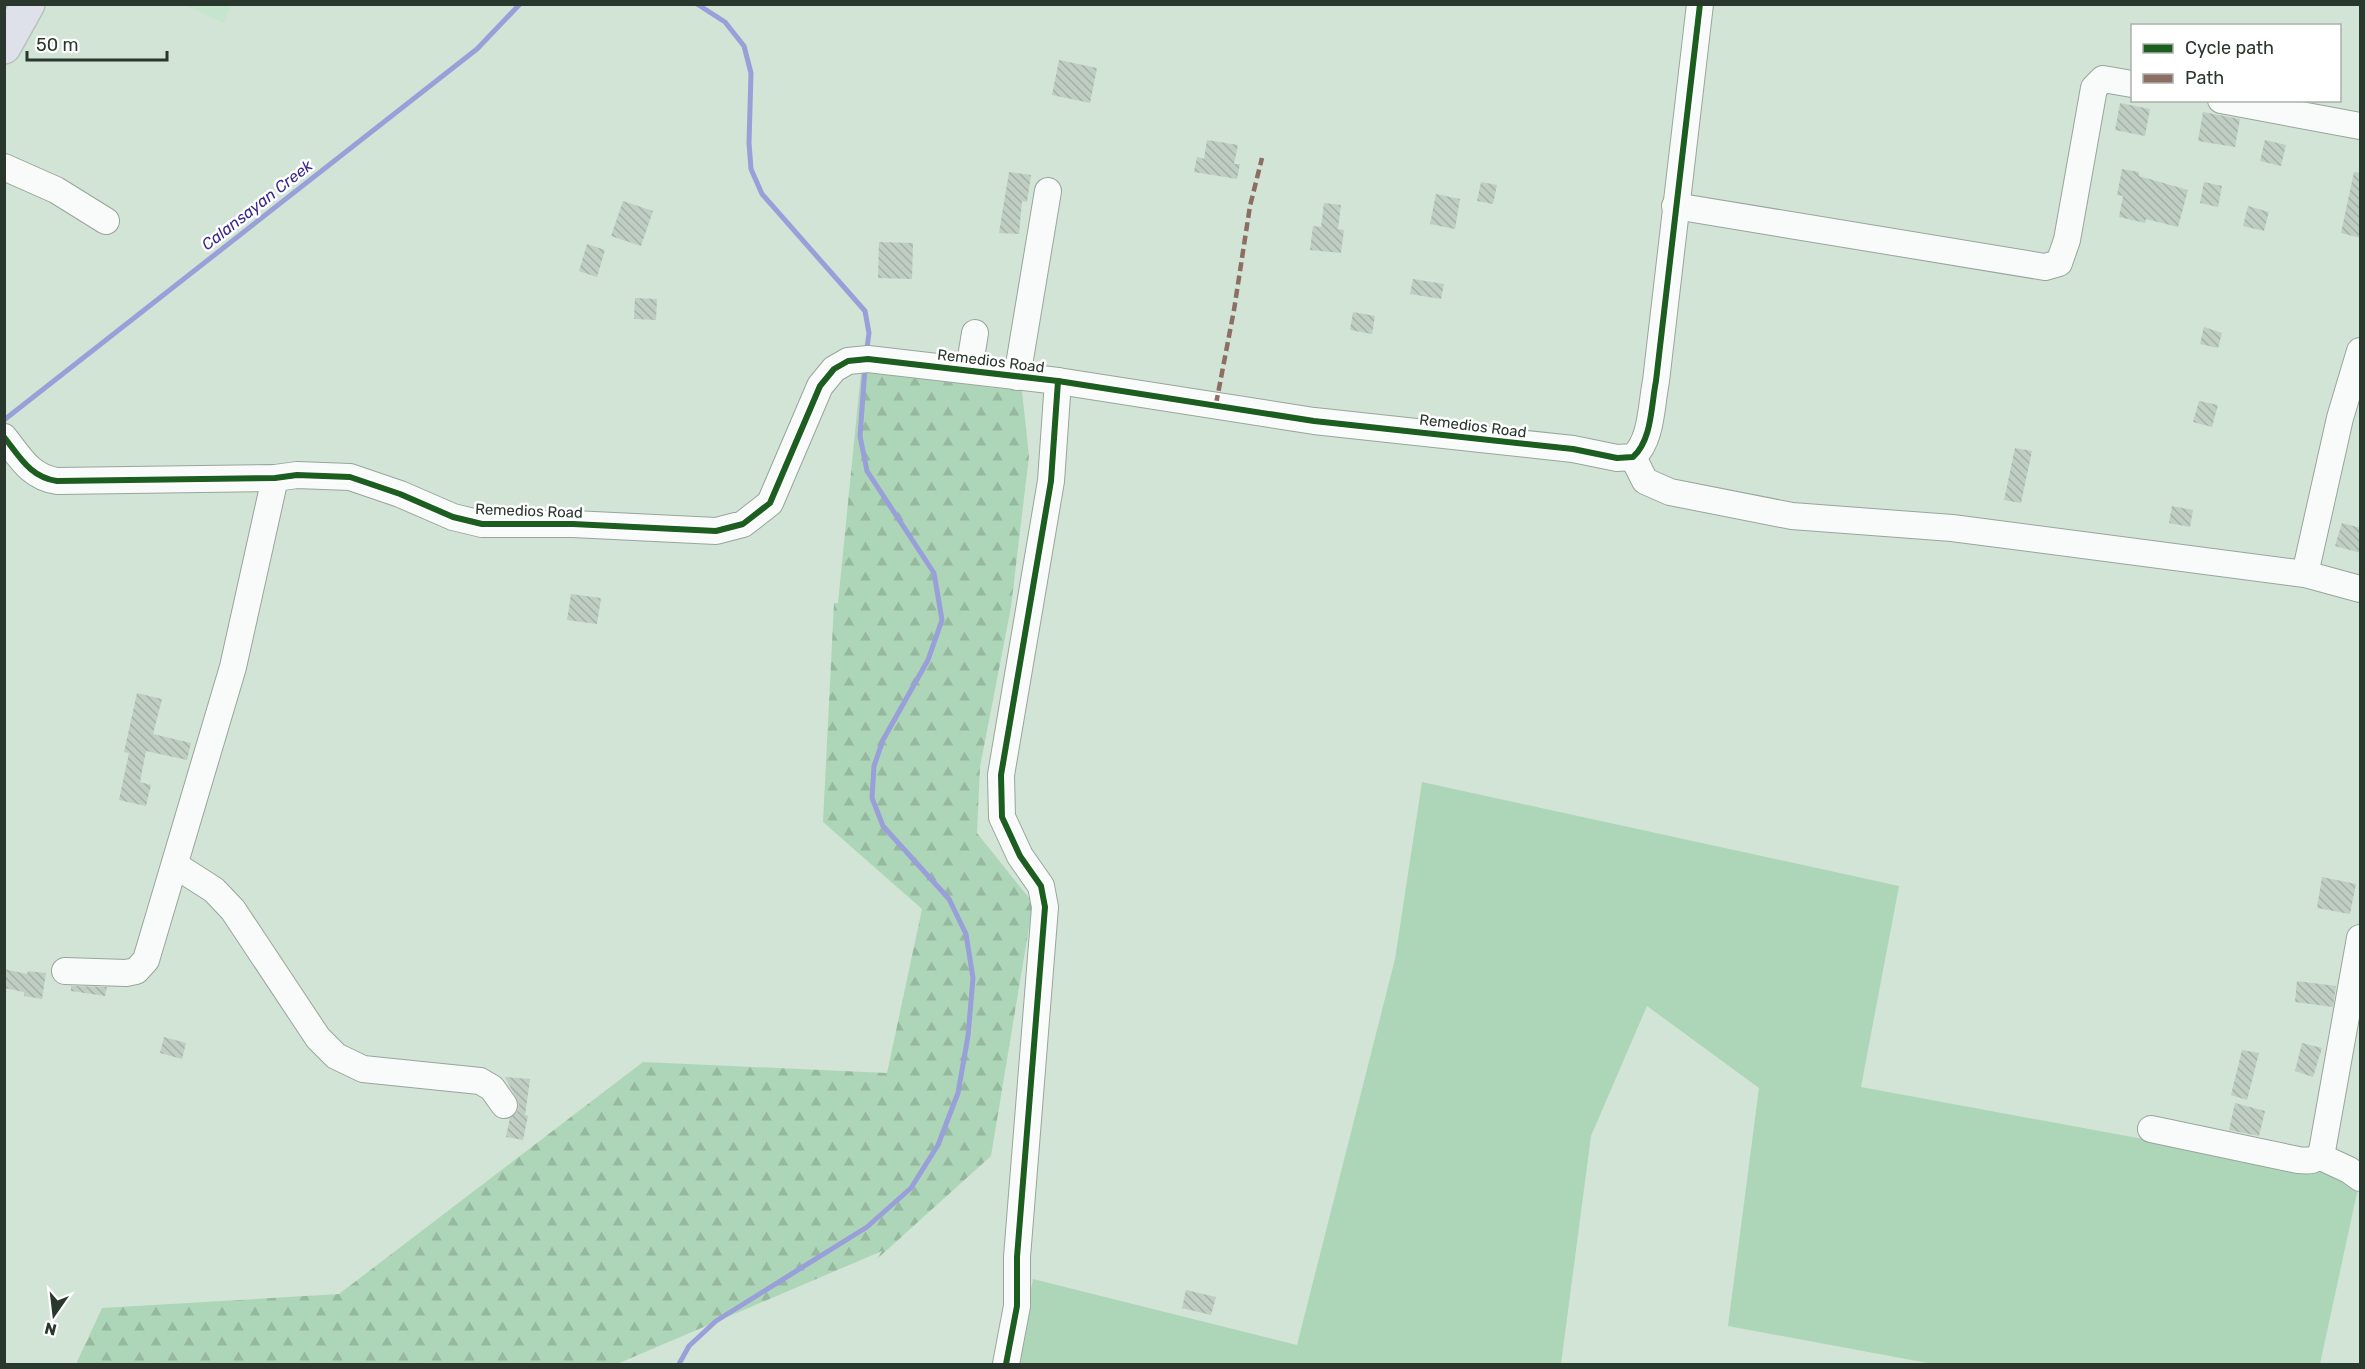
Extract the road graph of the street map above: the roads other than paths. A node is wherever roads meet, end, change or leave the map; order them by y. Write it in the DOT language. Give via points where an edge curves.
graph roads {
  1 [pos="28,4"];
  2 [pos="1700,4"];
  3 [pos="4,47"];
  4 [pos="2131,84"];
  5 [pos="2232,102"];
  6 [pos="2361,126"];
  7 [pos="4,167"];
  8 [pos="1048,191"];
  9 [pos="1675,206"];
  10 [pos="106,221"];
  11 [pos="975,333"];
  12 [pos="2361,351"];
  13 [pos="969,370"];
  14 [pos="1017,377"];
  15 [pos="1058,381"];
  16 [pos="4,437"];
  17 [pos="1633,457"];
  18 [pos="275,478"];
  19 [pos="2305,574"];
  20 [pos="2361,589"];
  21 [pos="175,865"];
  22 [pos="2361,938"];
  23 [pos="65,971"];
  24 [pos="504,1105"];
  25 [pos="2151,1130"];
  26 [pos="2319,1156"];
  27 [pos="2361,1178"];
  28 [pos="1006,1365"];
  1 -- 3 [label="highway"];
  2 -- 9 [label="street"];
  4 -- 9 [label="street" via="2103,79 2094,88 2067,240 2059,263 2045,267"];
  5 -- 6 [label="street"];
  7 -- 10 [label="street" via="56,190"];
  8 -- 14 [label="street"];
  9 -- 17 [label="street" via="1656,381 1646,436 1642,449"];
  11 -- 13 [label="street"];
  12 -- 19 [label="street" via="2340,418"];
  13 -- 14 [label="street, Remedios Road"];
  13 -- 18 [label="street, Remedios Road" via="868,359 848,361 834,369 820,386 770,502 744,524 716,531 482,524 453,517 350,477"];
  14 -- 15 [label="street, Remedios Road"];
  15 -- 17 [label="street, Remedios Road" via="1314,421"];
  15 -- 28 [label="street" via="1051,481 1001,776 1002,817 1020,856 1041,886 1045,907 1017,1257 1017,1306"];
  16 -- 18 [label="street, Remedios Road" via="43,479"];
  17 -- 19 [label="street" via="1645,481 1670,492 1792,516 1952,528"];
  18 -- 21 [label="street" via="233,668"];
  19 -- 20 [label="street"];
  21 -- 23 [label="street" via="146,960 136,971"];
  21 -- 24 [label="street" via="214,890 233,910 318,1038 336,1056 363,1069 480,1081 492,1088"];
  22 -- 26 [label="street"];
  25 -- 26 [label="street" via="2298,1160 2312,1161"];
  26 -- 27 [label="street"];
}
